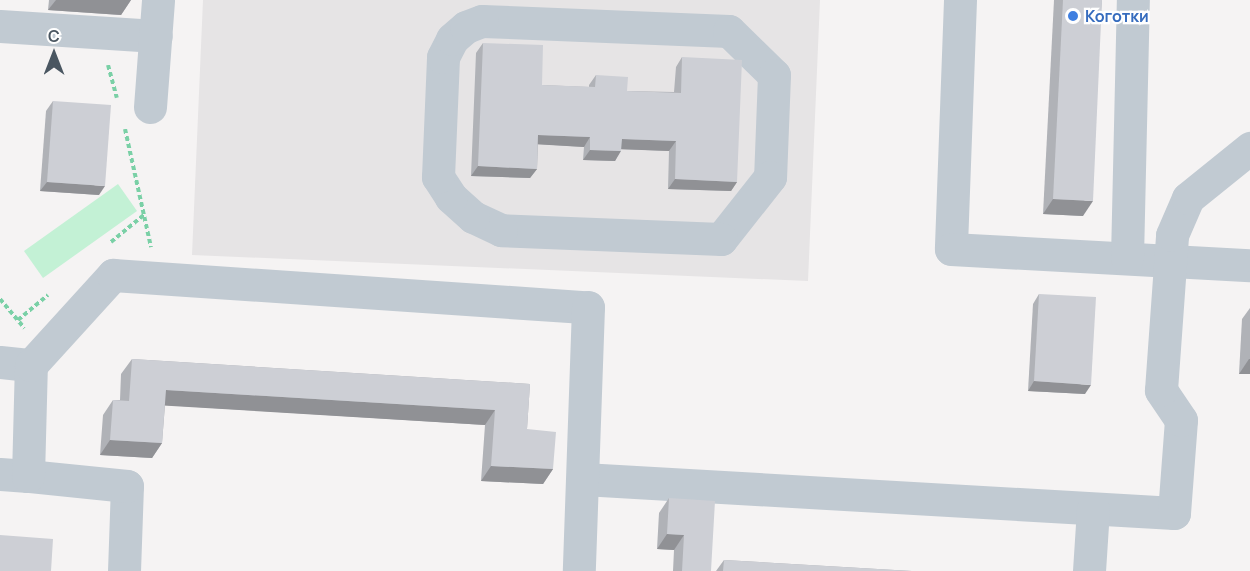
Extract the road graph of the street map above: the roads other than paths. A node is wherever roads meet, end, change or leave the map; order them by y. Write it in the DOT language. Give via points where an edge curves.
graph roads {
  1 [pos="158,0"];
  2 [pos="960,0"];
  3 [pos="1132,0"];
  4 [pos="634,14"];
  5 [pos="0,26"];
  6 [pos="156,36"];
  7 [pos="137,115"];
  8 [pos="1250,148"];
  9 [pos="1127,258"];
  10 [pos="1170,260"];
  11 [pos="1250,265"];
  12 [pos="16,364"];
  13 [pos="14,475"];
  14 [pos="583,479"];
  15 [pos="1093,508"];
  16 [pos="124,571"];
  17 [pos="579,571"];
  18 [pos="1089,571"];
  1 -- 6 [label="lane"];
  2 -- 9 [label="lane" via="951,249"];
  3 -- 9 [label="lane"];
  4 -- 4 [label="lane" via="729,31 774,75 770,177 721,239 501,230 473,217 450,197 438,177 442,57 452,39 466,27 482,21"];
  5 -- 6 [label="lane"];
  6 -- 7 [label="lane"];
  8 -- 10 [label="lane" via="1188,198 1172,235"];
  9 -- 10 [label="lane"];
  10 -- 11 [label="lane"];
  10 -- 15 [label="lane" via="1161,390 1181,420 1174,513"];
  12 -- 13 [label="lane"];
  12 -- 14 [label="lane" via="113,275 588,306"];
  13 -- 16 [label="lane" via="127,486"];
  14 -- 15 [label="lane"];
  14 -- 17 [label="lane"];
  15 -- 18 [label="lane"];
}
